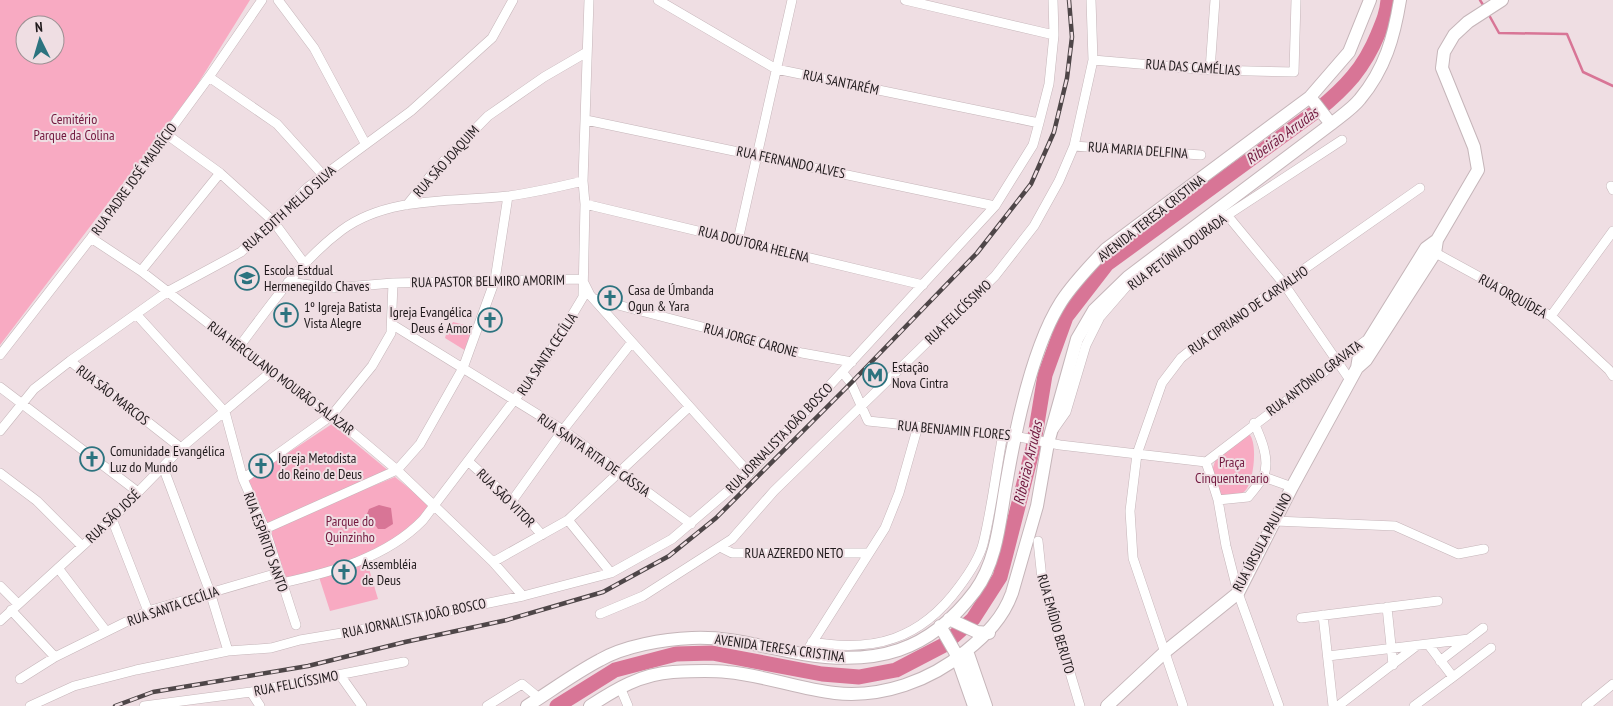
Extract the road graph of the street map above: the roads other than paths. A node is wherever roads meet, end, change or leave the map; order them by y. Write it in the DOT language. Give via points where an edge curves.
graph roads {
  1 [pos="262,0"];
  2 [pos="278,0"];
  3 [pos="513,0"];
  4 [pos="590,0"];
  5 [pos="658,0"];
  6 [pos="792,0"];
  7 [pos="905,0"];
  8 [pos="1053,0"];
  9 [pos="1091,0"];
  10 [pos="1215,0"];
  11 [pos="1296,0"];
  12 [pos="1370,0"];
  13 [pos="1400,0"];
  14 [pos="1498,2"];
  15 [pos="1054,35"];
  16 [pos="587,52"];
  17 [pos="1093,60"];
  18 [pos="776,69"];
  19 [pos="1210,70"];
  20 [pos="209,78"];
  21 [pos="1311,98"];
  22 [pos="586,120"];
  23 [pos="1330,122"];
  24 [pos="1039,123"];
  25 [pos="166,134"];
  26 [pos="1342,140"];
  27 [pos="365,143"];
  28 [pos="1074,146"];
  29 [pos="756,154"];
  30 [pos="1201,155"];
  31 [pos="220,173"];
  32 [pos="323,175"];
  33 [pos="582,181"];
  34 [pos="1420,188"];
  35 [pos="508,196"];
  36 [pos="585,204"];
  37 [pos="407,205"];
  38 [pos="995,206"];
  39 [pos="1227,215"];
  40 [pos="273,221"];
  41 [pos="1613,231"];
  42 [pos="91,238"];
  43 [pos="738,240"];
  44 [pos="1433,247"];
  45 [pos="304,264"];
  46 [pos="141,271"];
  47 [pos="495,280"];
  48 [pos="582,280"];
  49 [pos="288,282"];
  50 [pos="393,283"];
  51 [pos="1284,284"];
  52 [pos="923,285"];
  53 [pos="167,292"];
  54 [pos="594,298"];
  55 [pos="137,315"];
  56 [pos="1551,316"];
  57 [pos="393,326"];
  58 [pos="1374,332"];
  59 [pos="632,342"];
  60 [pos="239,347"];
  61 [pos="0,355"];
  62 [pos="70,361"];
  63 [pos="852,362"];
  64 [pos="1339,362"];
  65 [pos="463,368"];
  66 [pos="1357,368"];
  67 [pos="272,372"];
  68 [pos="843,372"];
  69 [pos="1613,376"];
  70 [pos="1350,380"];
  71 [pos="0,387"];
  72 [pos="514,402"];
  73 [pos="20,404"];
  74 [pos="860,405"];
  75 [pos="690,407"];
  76 [pos="225,412"];
  77 [pos="332,415"];
  78 [pos="1254,423"];
  79 [pos="918,426"];
  80 [pos="563,430"];
  81 [pos="0,431"];
  82 [pos="1013,436"];
  83 [pos="1047,439"];
  84 [pos="181,448"];
  85 [pos="1137,454"];
  86 [pos="469,462"];
  87 [pos="1206,462"];
  88 [pos="163,467"];
  89 [pos="397,470"];
  90 [pos="621,472"];
  91 [pos="0,473"];
  92 [pos="749,473"];
  93 [pos="1264,477"];
  94 [pos="243,479"];
  95 [pos="1292,487"];
  96 [pos="138,492"];
  97 [pos="1218,500"];
  98 [pos="512,501"];
  99 [pos="434,505"];
  100 [pos="996,505"];
  101 [pos="112,519"];
  102 [pos="568,520"];
  103 [pos="1275,521"];
  104 [pos="691,524"];
  105 [pos="264,529"];
  106 [pos="542,536"];
  107 [pos="1038,541"];
  108 [pos="82,546"];
  109 [pos="720,547"];
  110 [pos="1484,549"];
  111 [pos="869,553"];
  112 [pos="990,560"];
  113 [pos="975,561"];
  114 [pos="492,562"];
  115 [pos="58,568"];
  116 [pos="278,573"];
  117 [pos="611,573"];
  118 [pos="282,583"];
  119 [pos="0,586"];
  120 [pos="210,592"];
  121 [pos="1238,593"];
  122 [pos="523,596"];
  123 [pos="1438,601"];
  124 [pos="14,607"];
  125 [pos="1387,607"];
  126 [pos="148,611"];
  127 [pos="600,614"];
  128 [pos="1323,615"];
  129 [pos="1301,618"];
  130 [pos="0,620"];
  131 [pos="296,625"];
  132 [pos="946,625"];
  133 [pos="1483,628"];
  134 [pos="106,631"];
  135 [pos="983,632"];
  136 [pos="1469,639"];
  137 [pos="812,642"];
  138 [pos="1428,644"];
  139 [pos="1415,646"];
  140 [pos="1491,648"];
  141 [pos="1391,649"];
  142 [pos="228,651"];
  143 [pos="1166,651"];
  144 [pos="804,654"];
  145 [pos="960,654"];
  146 [pos="1328,656"];
  147 [pos="55,657"];
  148 [pos="1440,660"];
  149 [pos="404,662"];
  150 [pos="1392,665"];
  151 [pos="340,675"];
  152 [pos="1453,677"];
  153 [pos="20,679"];
  154 [pos="1613,684"];
  155 [pos="620,687"];
  156 [pos="252,692"];
  157 [pos="539,698"];
  158 [pos="34,704"];
  159 [pos="158,705"];
  160 [pos="144,706"];
  161 [pos="260,706"];
  162 [pos="362,706"];
  163 [pos="487,706"];
  164 [pos="526,706"];
  165 [pos="590,706"];
  166 [pos="628,706"];
  167 [pos="974,706"];
  168 [pos="986,706"];
  169 [pos="1080,706"];
  170 [pos="1107,706"];
  171 [pos="1183,706"];
  172 [pos="1279,706"];
  173 [pos="1333,706"];
  174 [pos="1338,706"];
  175 [pos="1414,706"];
  176 [pos="1586,706"];
  1 -- 20 [label="street, RUA PADRE JOSÉ MAURÍCIO"];
  2 -- 27 [label="street" via="314,48"];
  3 -- 27 [label="street, RUA EDITH MELLO SILVA" via="492,38 411,111"];
  4 -- 16 [label="street, RUA SANTA CECÍLIA"];
  5 -- 18 [label="street, RUA SANTARÉM"];
  6 -- 18 [label="street"];
  7 -- 15 [label="street"];
  8 -- 15 [label="street, RUA JORNALISTA JOÃO BOSCO"];
  9 -- 17 [label="street, RUA FELICÍSSIMO"];
  10 -- 19 [label="street"];
  11 -- 19 [label="street, RUA DAS CAMÉLIAS" via="1294,72"];
  12 -- 21 [label="main road, AVENIDA TERESA CRISTINA" via="1349,52"];
  13 -- 23 [label="main road" via="1395,34 1377,74 1360,100"];
  14 -- 44 [label="main road, RUA ÚRSULA PAULINO" via="1454,35 1444,52 1442,68 1474,147 1478,170"];
  15 -- 24 [label="street, RUA JORNALISTA JOÃO BOSCO" via="1049,84"];
  16 -- 22 [label="street, RUA SANTA CECÍLIA"];
  16 -- 37 [label="street, RUA SÃO JOAQUIM" via="488,116 436,169"];
  17 -- 19 [label="street, RUA DAS CAMÉLIAS"];
  17 -- 28 [label="street, RUA FELICÍSSIMO"];
  18 -- 24 [label="street, RUA SANTARÉM"];
  18 -- 29 [label="street"];
  20 -- 25 [label="street, RUA PADRE JOSÉ MAURÍCIO"];
  20 -- 32 [label="street" via="277,124"];
  21 -- 23 [label="main road"];
  21 -- 82 [label="main road, AVENIDA TERESA CRISTINA" via="1106,249 1081,276 1061,303 1046,334"];
  22 -- 29 [label="street, RUA FERNANDO ALVES"];
  22 -- 33 [label="street, RUA SANTA CECÍLIA"];
  23 -- 83 [label="main road" via="1128,276 1094,310 1077,339"];
  24 -- 38 [label="street, RUA JORNALISTA JOÃO BOSCO" via="1033,145"];
  25 -- 31 [label="street"];
  25 -- 42 [label="street, RUA PADRE JOSÉ MAURÍCIO"];
  26 -- 39 [label="street, RUA PETÚNIA DOURADA"];
  27 -- 32 [label="street, RUA EDITH MELLO SILVA"];
  28 -- 30 [label="street, RUA MARIA DELFINA"];
  28 -- 74 [label="street, RUA FELICÍSSIMO" via="1034,226 995,276"];
  29 -- 38 [label="street, RUA FERNANDO ALVES"];
  29 -- 43 [label="street"];
  31 -- 40 [label="street"];
  31 -- 46 [label="street"];
  32 -- 40 [label="street, RUA EDITH MELLO SILVA"];
  33 -- 35 [label="street"];
  33 -- 36 [label="street, RUA SANTA CECÍLIA"];
  34 -- 51 [label="street, RUA CIPRIANO DE CARVALHO"];
  35 -- 37 [label="street"];
  35 -- 47 [label="street"];
  36 -- 43 [label="street, RUA DOUTORA HELENA"];
  36 -- 48 [label="street, RUA SANTA CECÍLIA"];
  37 -- 45 [label="street, RUA SÃO JOAQUIM" via="380,211 343,229"];
  38 -- 52 [label="street, RUA JORNALISTA JOÃO BOSCO"];
  39 -- 51 [label="street"];
  39 -- 83 [label="street, RUA PETÚNIA DOURADA" via="1126,287 1100,317 1086,345 1066,412"];
  40 -- 45 [label="street"];
  40 -- 53 [label="street, RUA EDITH MELLO SILVA" via="241,252"];
  41 -- 56 [label="street"];
  42 -- 46 [label="street, RUA HERCULANO MOURÃO SALAZAR"];
  42 -- 61 [label="street, RUA PADRE JOSÉ MAURÍCIO"];
  43 -- 52 [label="street, RUA DOUTORA HELENA"];
  44 -- 56 [label="street, RUA ORQUÍDEA"];
  44 -- 58 [label="main road, RUA ÚRSULA PAULINO"];
  44 -- 66 [label="main road, RUA ÚRSULA PAULINO" via="1366,360"];
  45 -- 49 [label="street, RUA SÃO JOAQUIM"];
  46 -- 53 [label="street, RUA HERCULANO MOURÃO SALAZAR"];
  47 -- 48 [label="street, RUA PASTOR BELMIRO AMORIM"];
  47 -- 50 [label="street, RUA PASTOR BELMIRO AMORIM"];
  47 -- 65 [label="street"];
  48 -- 54 [label="street, RUA PASTOR BELMIRO AMORIM"];
  48 -- 72 [label="street, RUA SANTA CECÍLIA" via="582,297 575,312"];
  49 -- 50 [label="street, RUA PASTOR BELMIRO AMORIM" via="333,288"];
  49 -- 60 [label="street, RUA SÃO JOAQUIM"];
  50 -- 57 [label="street"];
  51 -- 64 [label="street"];
  51 -- 85 [label="street, RUA CIPRIANO DE CARVALHO" via="1181,358 1162,383"];
  52 -- 63 [label="street, RUA JORNALISTA JOÃO BOSCO"];
  53 -- 55 [label="street, RUA EDITH MELLO SILVA"];
  53 -- 60 [label="street, RUA HERCULANO MOURÃO SALAZAR"];
  54 -- 59 [label="street, RUA PASTOR BELMIRO AMORIM"];
  54 -- 63 [label="street, RUA JORGE CARONE" via="802,353"];
  55 -- 62 [label="street, RUA EDITH MELLO SILVA"];
  55 -- 76 [label="street, RUA ESPÍRITO SANTO"];
  56 -- 69 [label="street, RUA ORQUÍDEA"];
  57 -- 65 [label="street, RUA SANTA RITA DE CÁSSIA"];
  57 -- 77 [label="street" via="372,366"];
  58 -- 64 [label="street, RUA ANTÔNIO GRAVATA"];
  58 -- 66 [label="main road, RUA ÚRSULA PAULINO" via="1359,356"];
  59 -- 75 [label="street, RUA PASTOR BELMIRO AMORIM"];
  59 -- 80 [label="street"];
  60 -- 67 [label="street, RUA HERCULANO MOURÃO SALAZAR"];
  62 -- 73 [label="street, RUA EDITH MELLO SILVA"];
  62 -- 84 [label="street, RUA SÃO MARCOS"];
  63 -- 68 [label="street, RUA JORNALISTA JOÃO BOSCO"];
  64 -- 70 [label="street"];
  64 -- 78 [label="street, RUA ANTÔNIO GRAVATA"];
  65 -- 72 [label="street, RUA SANTA RITA DE CÁSSIA"];
  65 -- 89 [label="street" via="420,444"];
  66 -- 70 [label="main road, RUA ÚRSULA PAULINO"];
  67 -- 76 [label="street, RUA SÃO JOSÉ"];
  67 -- 77 [label="street, RUA HERCULANO MOURÃO SALAZAR"];
  68 -- 74 [label="street"];
  68 -- 92 [label="street, RUA JORNALISTA JOÃO BOSCO"];
  70 -- 95 [label="main road, RUA ÚRSULA PAULINO"];
  71 -- 73 [label="street"];
  72 -- 80 [label="street, RUA SANTA RITA DE CÁSSIA"];
  72 -- 86 [label="street, RUA SANTA CECÍLIA"];
  73 -- 81 [label="street, RUA EDITH MELLO SILVA"];
  73 -- 96 [label="street"];
  74 -- 79 [label="street, RUA BENJAMIN FLORES" via="868,421"];
  74 -- 109 [label="street, RUA FELICÍSSIMO" via="774,491 732,539"];
  75 -- 90 [label="street"];
  75 -- 92 [label="street, RUA PASTOR BELMIRO AMORIM"];
  76 -- 84 [label="street, RUA SÃO JOSÉ"];
  76 -- 94 [label="street, RUA ESPÍRITO SANTO"];
  77 -- 89 [label="street, RUA HERCULANO MOURÃO SALAZAR"];
  77 -- 94 [label="street"];
  78 -- 87 [label="street, RUA ANTÔNIO GRAVATA"];
  78 -- 93 [label="street" via="1266,461"];
  79 -- 82 [label="street, RUA BENJAMIN FLORES"];
  79 -- 111 [label="street" via="899,493 885,528"];
  80 -- 90 [label="street, RUA SANTA RITA DE CÁSSIA"];
  80 -- 98 [label="street"];
  82 -- 83 [label="street, RUA BENJAMIN FLORES"];
  82 -- 100 [label="main road, AVENIDA TERESA CRISTINA" via="1003,465"];
  83 -- 85 [label="street, RUA BENJAMIN FLORES"];
  83 -- 135 [label="main road" via="1037,506 1012,593 1008,603"];
  84 -- 88 [label="street, RUA SÃO JOSÉ"];
  85 -- 87 [label="street, RUA BENJAMIN FLORES"];
  85 -- 143 [label="street, RUA CIPRIANO DE CARVALHO" via="1130,510 1133,558"];
  86 -- 98 [label="street, RUA SÃO VITOR"];
  86 -- 99 [label="street, RUA SANTA CECÍLIA"];
  87 -- 97 [label="street"];
  88 -- 96 [label="street, RUA SÃO JOSÉ"];
  88 -- 120 [label="street"];
  89 -- 99 [label="street, RUA HERCULANO MOURÃO SALAZAR"];
  89 -- 105 [label="street"];
  90 -- 102 [label="street"];
  90 -- 104 [label="street, RUA SANTA RITA DE CÁSSIA"];
  91 -- 108 [label="street" via="37,501"];
  92 -- 104 [label="street, RUA JORNALISTA JOÃO BOSCO"];
  93 -- 95 [label="street"];
  93 -- 97 [label="street" via="1248,497"];
  94 -- 105 [label="street, RUA ESPÍRITO SANTO"];
  95 -- 103 [label="main road, RUA ÚRSULA PAULINO"];
  96 -- 101 [label="street, RUA SÃO JOSÉ"];
  97 -- 121 [label="street"];
  98 -- 106 [label="street, RUA SÃO VITOR"];
  99 -- 114 [label="street, RUA HERCULANO MOURÃO SALAZAR"];
  99 -- 118 [label="street, RUA SANTA CECÍLIA" via="409,535 368,558"];
  100 -- 112 [label="main road, AVENIDA TERESA CRISTINA"];
  100 -- 113 [label="street, AVENIDA TERESA CRISTINA"];
  101 -- 108 [label="street, RUA SÃO JOSÉ"];
  101 -- 126 [label="street"];
  102 -- 106 [label="street"];
  102 -- 117 [label="street"];
  103 -- 110 [label="street" via="1395,526 1458,554"];
  103 -- 121 [label="main road, RUA ÚRSULA PAULINO"];
  104 -- 117 [label="street, RUA JORNALISTA JOÃO BOSCO" via="672,539"];
  105 -- 116 [label="street, RUA ESPÍRITO SANTO"];
  106 -- 114 [label="street"];
  107 -- 169 [label="street, RUA EMÍDIO BERUTO" via="1042,579"];
  108 -- 115 [label="street, RUA SÃO JOSÉ"];
  109 -- 111 [label="street, RUA AZEREDO NETO" via="732,553"];
  109 -- 127 [label="street, RUA FELICÍSSIMO" via="643,596"];
  111 -- 137 [label="street"];
  112 -- 113 [label="street"];
  112 -- 132 [label="main road, AVENIDA TERESA CRISTINA" via="976,590"];
  113 -- 137 [label="street, AVENIDA TERESA CRISTINA" via="952,597 933,617 897,639 859,647"];
  114 -- 122 [label="street, RUA HERCULANO MOURÃO SALAZAR"];
  115 -- 124 [label="street, RUA SÃO JOSÉ"];
  115 -- 134 [label="street"];
  116 -- 118 [label="street, RUA ESPÍRITO SANTO"];
  116 -- 120 [label="street, RUA SANTA CECÍLIA"];
  117 -- 122 [label="street, RUA JORNALISTA JOÃO BOSCO"];
  118 -- 131 [label="street, RUA ESPÍRITO SANTO"];
  119 -- 124 [label="street"];
  120 -- 126 [label="street, RUA SANTA CECÍLIA"];
  120 -- 142 [label="street"];
  121 -- 143 [label="main road, RUA ÚRSULA PAULINO"];
  121 -- 172 [label="street"];
  122 -- 142 [label="street, RUA JORNALISTA JOÃO BOSCO" via="272,648"];
  123 -- 125 [label="street"];
  124 -- 130 [label="street, RUA SÃO JOSÉ"];
  124 -- 147 [label="street"];
  125 -- 128 [label="street"];
  125 -- 141 [label="street"];
  126 -- 134 [label="street, RUA SANTA CECÍLIA"];
  128 -- 129 [label="street"];
  128 -- 146 [label="street"];
  132 -- 135 [label="main road"];
  132 -- 144 [label="main road, AVENIDA TERESA CRISTINA" via="882,656 863,659"];
  132 -- 145 [label="main road"];
  133 -- 136 [label="street"];
  134 -- 147 [label="street, RUA SANTA CECÍLIA"];
  135 -- 145 [label="main road"];
  136 -- 138 [label="street"];
  136 -- 148 [label="street"];
  137 -- 144 [label="street"];
  138 -- 139 [label="street"];
  138 -- 148 [label="street"];
  139 -- 141 [label="street"];
  139 -- 150 [label="street"];
  140 -- 152 [label="street"];
  141 -- 146 [label="street"];
  141 -- 150 [label="street"];
  142 -- 158 [label="street, RUA JORNALISTA JOÃO BOSCO" via="103,678 74,686"];
  143 -- 170 [label="main road, RUA ÚRSULA PAULINO"];
  143 -- 171 [label="street, RUA CIPRIANO DE CARVALHO"];
  144 -- 157 [label="main road, AVENIDA TERESA CRISTINA" via="722,639 692,638 648,644 601,659"];
  145 -- 155 [label="main road" via="911,683 869,693 835,693 727,672 672,672 645,676"];
  145 -- 167 [label="main road"];
  145 -- 168 [label="main road"];
  146 -- 173 [label="street"];
  147 -- 153 [label="street, RUA SANTA CECÍLIA"];
  148 -- 152 [label="street"];
  149 -- 151 [label="street, RUA FELICÍSSIMO"];
  150 -- 174 [label="street"];
  151 -- 156 [label="street, RUA FELICÍSSIMO"];
  151 -- 162 [label="street"];
  152 -- 175 [label="street"];
  154 -- 176 [label="street"];
  155 -- 165 [label="main road"];
  155 -- 166 [label="street"];
  156 -- 159 [label="street, RUA FELICÍSSIMO"];
  156 -- 161 [label="street"];
  157 -- 163 [label="street" via="522,684"];
  157 -- 164 [label="main road, AVENIDA TERESA CRISTINA"];
  159 -- 160 [label="street, RUA FELICÍSSIMO"];
}
